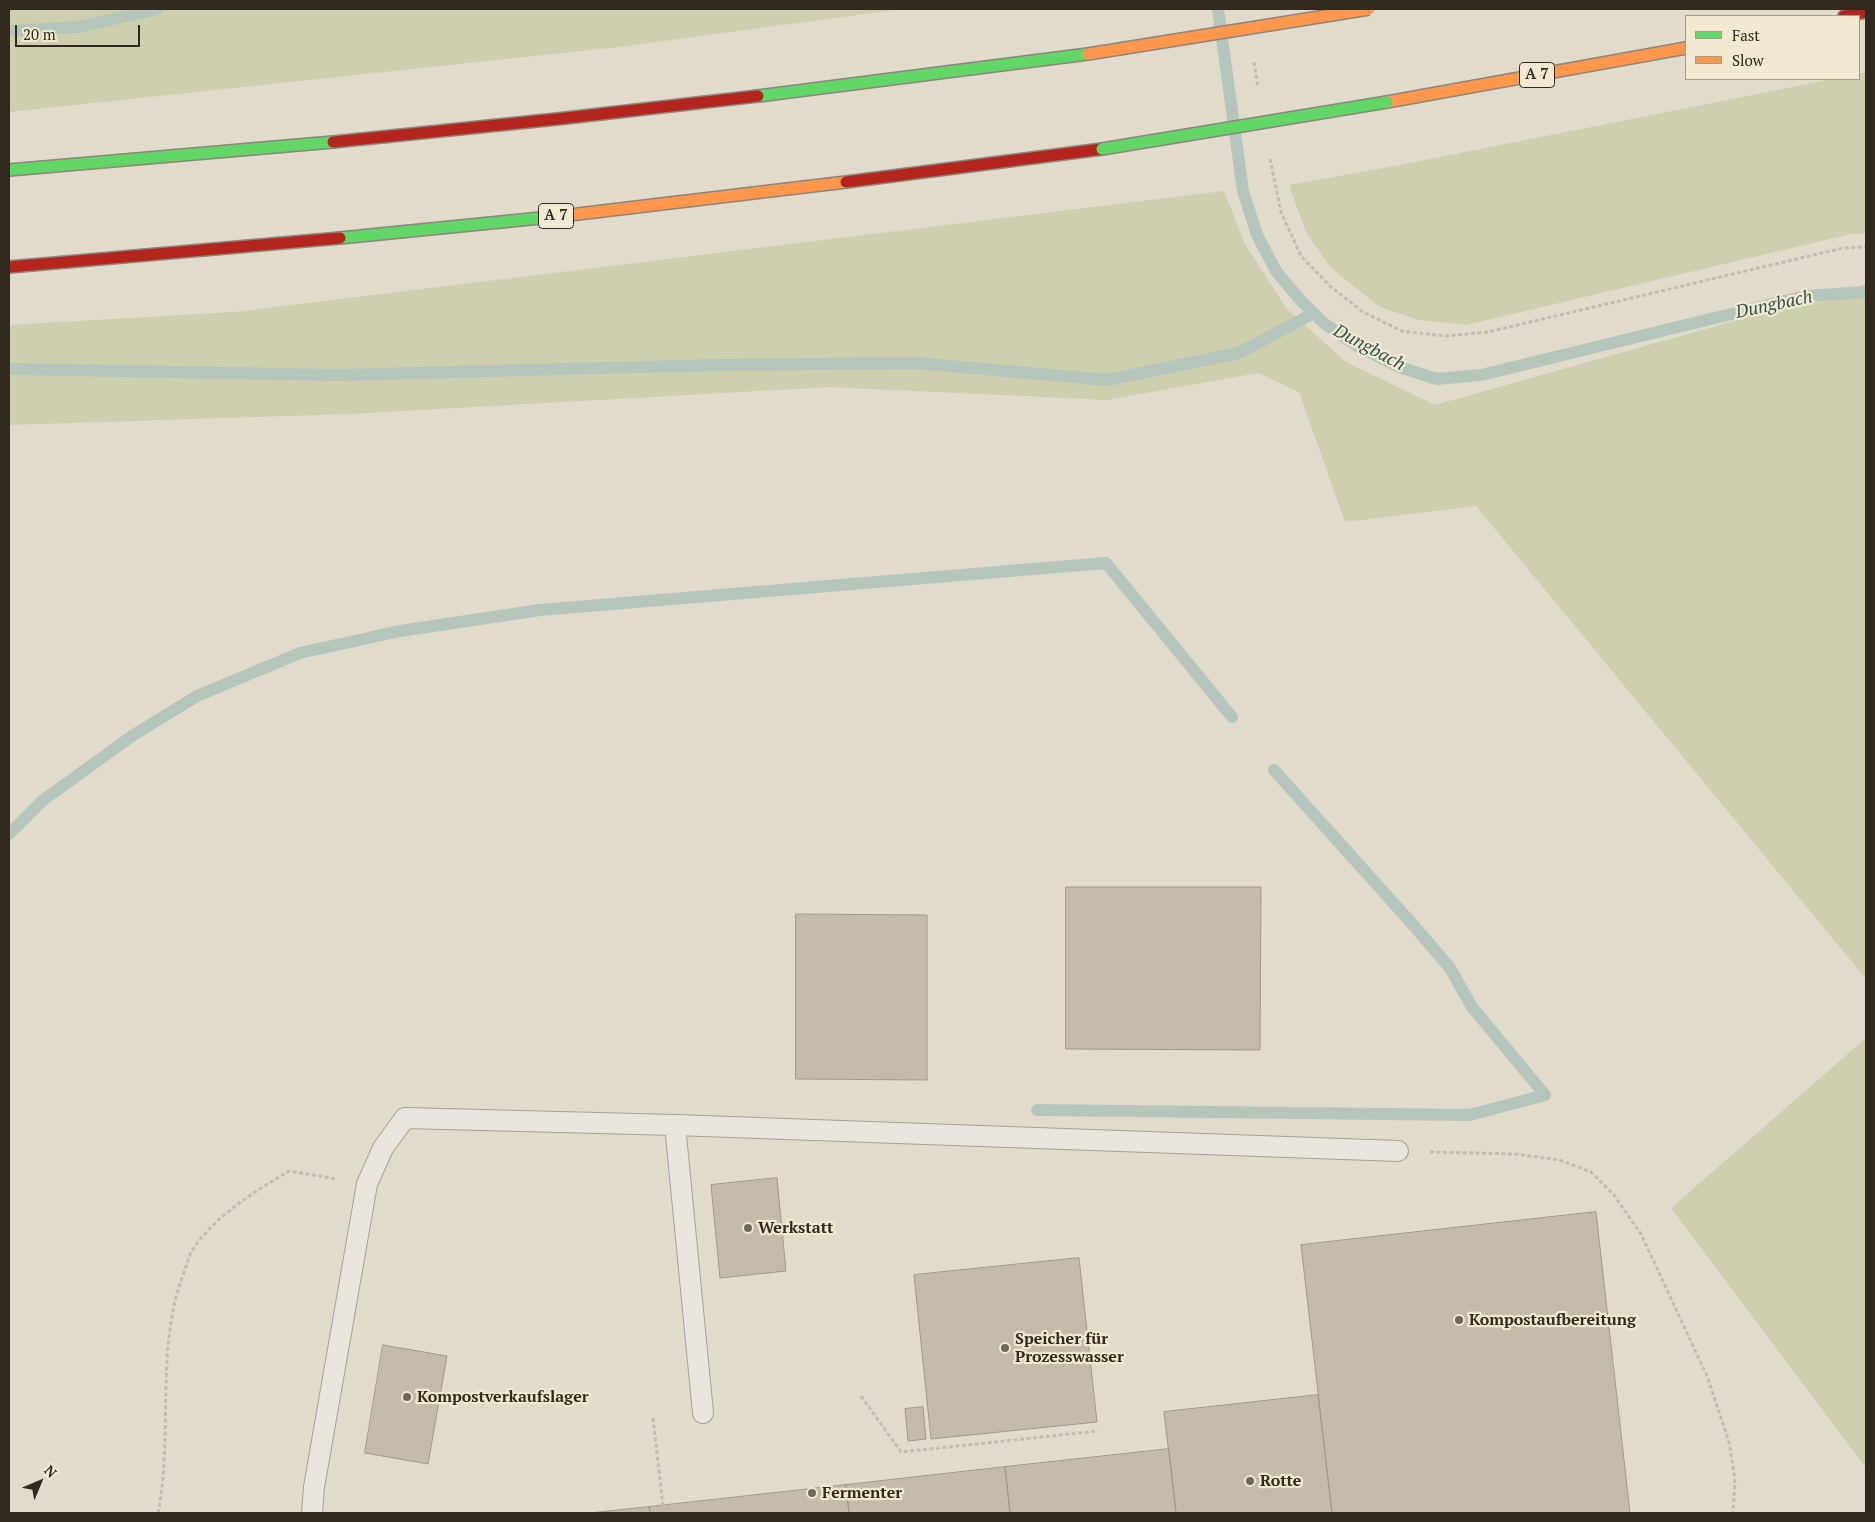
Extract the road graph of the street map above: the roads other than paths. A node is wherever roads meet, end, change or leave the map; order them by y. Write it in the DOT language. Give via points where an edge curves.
graph roads {
  1 [pos="1369,9"];
  2 [pos="1866,12"];
  3 [pos="1850,15"];
  4 [pos="1685,48"];
  5 [pos="9,170"];
  6 [pos="9,267"];
  7 [pos="675,1125"];
  8 [pos="1398,1151"];
  9 [pos="703,1413"];
  10 [pos="312,1513"];
  1 -- 5 [label="highway, bridge" via="1088,54 784,93 490,126"];
  2 -- 3 [label="highway"];
  4 -- 6 [label="highway, A 7, bridge" via="1102,149 515,221"];
  7 -- 8 [label="lane"];
  7 -- 9 [label="lane"];
  7 -- 10 [label="lane" via="405,1118 383,1148 367,1184"];
}
